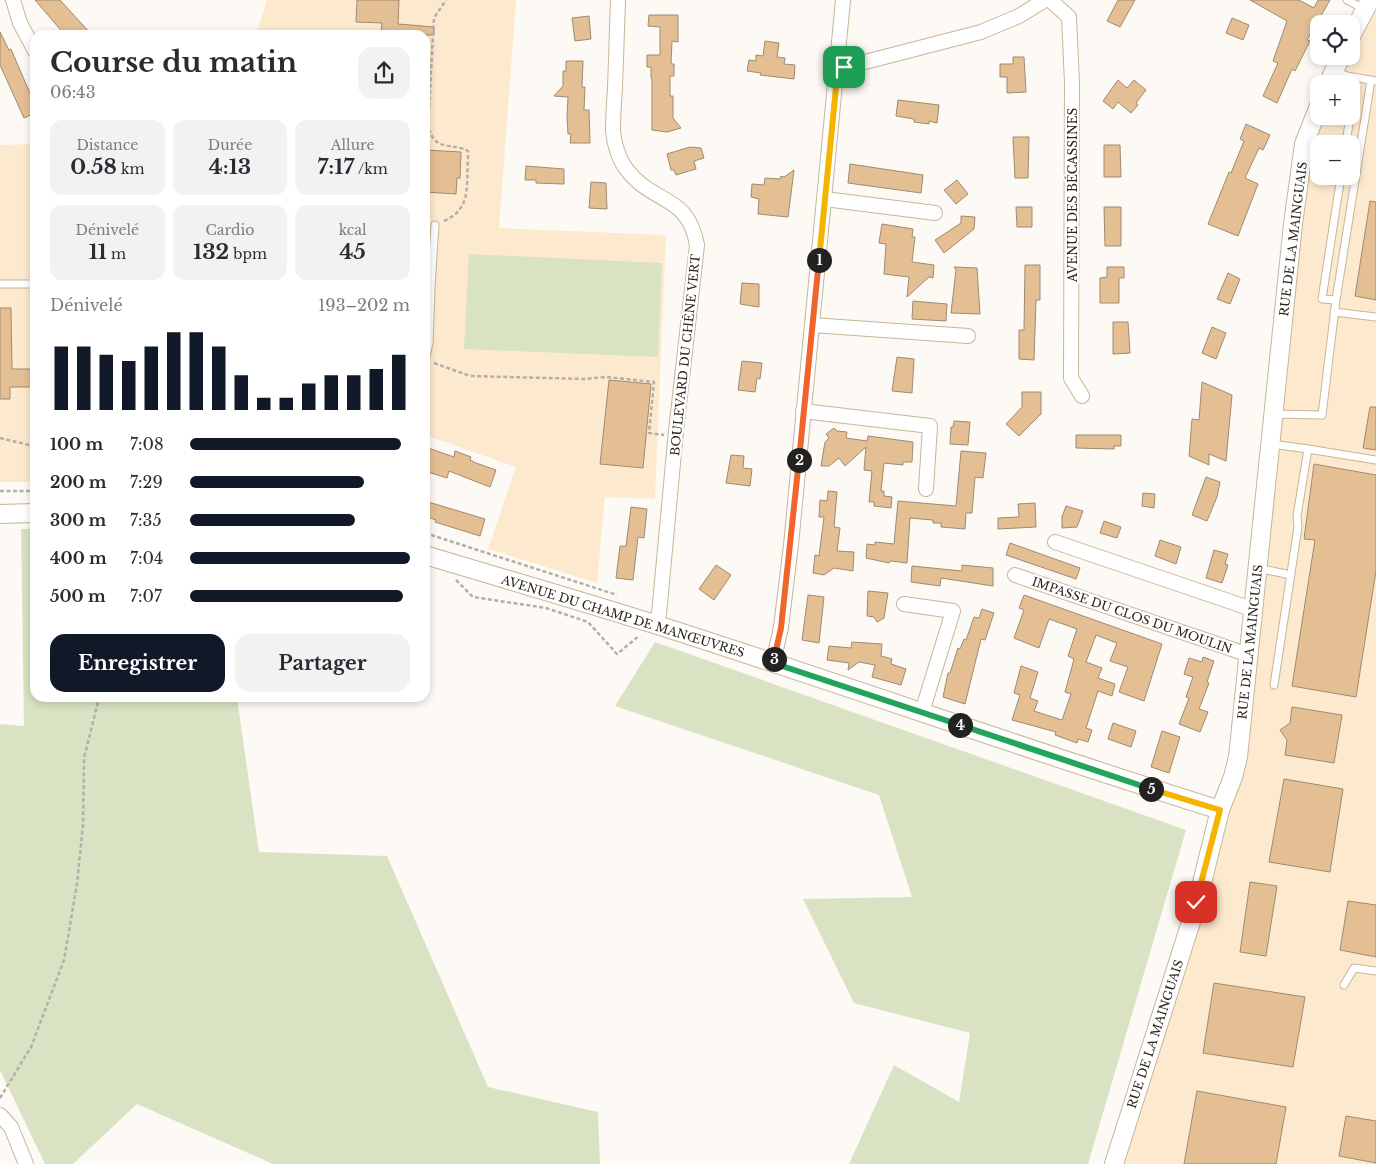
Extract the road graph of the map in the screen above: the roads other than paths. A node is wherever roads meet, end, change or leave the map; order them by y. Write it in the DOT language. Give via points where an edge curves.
graph roads {
  1 [pos="13,0"];
  2 [pos="618,0"];
  3 [pos="843,0"];
  4 [pos="1045,0"];
  5 [pos="1050,0"];
  6 [pos="1347,0"];
  7 [pos="1368,4"];
  8 [pos="1360,19"];
  9 [pos="30,42"];
  10 [pos="838,67"];
  11 [pos="1334,70"];
  12 [pos="1348,75"];
  13 [pos="1360,79"];
  14 [pos="1373,81"];
  15 [pos="1312,125"];
  16 [pos="1340,185"];
  17 [pos="825,199"];
  18 [pos="935,213"];
  19 [pos="435,225"];
  20 [pos="430,269"];
  21 [pos="0,284"];
  22 [pos="30,284"];
  23 [pos="1336,300"];
  24 [pos="1334,312"];
  25 [pos="1376,317"];
  26 [pos="812,325"];
  27 [pos="968,336"];
  28 [pos="1082,396"];
  29 [pos="804,411"];
  30 [pos="1274,414"];
  31 [pos="1271,444"];
  32 [pos="1308,449"];
  33 [pos="1376,460"];
  34 [pos="926,488"];
  35 [pos="0,514"];
  36 [pos="30,514"];
  37 [pos="1055,542"];
  38 [pos="430,557"];
  39 [pos="1257,568"];
  40 [pos="1015,575"];
  41 [pos="1291,575"];
  42 [pos="904,604"];
  43 [pos="1252,609"];
  44 [pos="654,624"];
  45 [pos="1249,655"];
  46 [pos="773,663"];
  47 [pos="1274,684"];
  48 [pos="922,712"];
  49 [pos="1220,810"];
  50 [pos="1376,971"];
  51 [pos="1344,984"];
  52 [pos="0,1116"];
  53 [pos="26,1164"];
  54 [pos="1114,1164"];
  1 -- 9 [label="street"];
  2 -- 44 [label="street, BOULEVARD DU CHÊNE VERT" via="613,132 618,154 626,169 642,186 686,215 697,245 659,614"];
  3 -- 10 [label="street"];
  4 -- 10 [label="street" via="1019,16 980,32"];
  5 -- 28 [label="street, AVENUE DES BÉCASSINES" via="1069,17 1072,83 1071,378"];
  6 -- 7 [label="lane"];
  7 -- 8 [label="street"];
  10 -- 17 [label="street"];
  11 -- 12 [label="lane"];
  13 -- 14 [label="lane"];
  14 -- 23 [label="lane"];
  15 -- 30 [label="street, RUE DE LA MAINGUAIS" via="1304,144 1293,224"];
  16 -- 23 [label="lane" via="1322,299"];
  17 -- 18 [label="street"];
  17 -- 26 [label="street"];
  19 -- 20 [label="lane"];
  21 -- 22 [label="lane"];
  23 -- 24 [label="lane"];
  24 -- 25 [label="lane"];
  24 -- 30 [label="lane" via="1322,415"];
  26 -- 27 [label="street"];
  26 -- 29 [label="street"];
  29 -- 34 [label="street" via="930,426"];
  29 -- 46 [label="street" via="782,618"];
  30 -- 31 [label="street, RUE DE LA MAINGUAIS"];
  31 -- 32 [label="lane"];
  31 -- 39 [label="street, RUE DE LA MAINGUAIS"];
  32 -- 33 [label="lane"];
  32 -- 41 [label="lane" via="1296,516 1298,527"];
  35 -- 36 [label="street"];
  37 -- 43 [label="street"];
  38 -- 44 [label="street, AVENUE DU CHAMP DE MANŒUVRES"];
  39 -- 41 [label="lane"];
  39 -- 43 [label="street, RUE DE LA MAINGUAIS"];
  40 -- 45 [label="street, IMPASSE DU CLOS DU MOULIN"];
  41 -- 47 [label="lane"];
  42 -- 48 [label="street" via="953,611"];
  43 -- 45 [label="street, RUE DE LA MAINGUAIS"];
  44 -- 46 [label="street, AVENUE DU CHAMP DE MANŒUVRES"];
  45 -- 49 [label="street, RUE DE LA MAINGUAIS" via="1238,757 1234,777"];
  46 -- 48 [label="street, AVENUE DU CHAMP DE MANŒUVRES"];
  48 -- 49 [label="street, AVENUE DU CHAMP DE MANŒUVRES"];
  49 -- 54 [label="street, RUE DE LA MAINGUAIS" via="1196,902"];
  50 -- 51 [label="lane" via="1354,968"];
  52 -- 53 [label="street" via="11,1127"];
}
